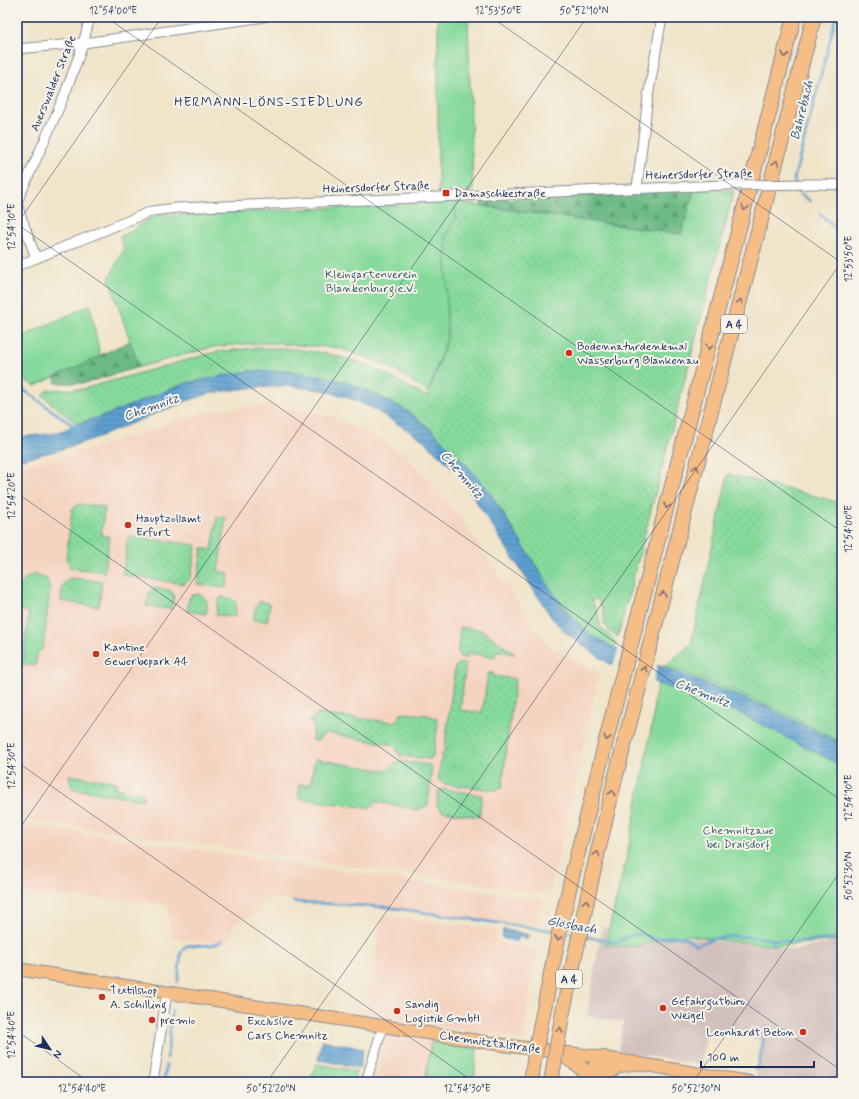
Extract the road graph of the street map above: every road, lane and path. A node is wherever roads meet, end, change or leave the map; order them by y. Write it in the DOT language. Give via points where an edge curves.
graph roads {
  1 [pos="90,17"];
  2 [pos="264,17"];
  3 [pos="662,17"];
  4 [pos="794,17"];
  5 [pos="814,17"];
  6 [pos="84,43"];
  7 [pos="17,48"];
  8 [pos="842,185"];
  9 [pos="637,188"];
  10 [pos="17,202"];
  11 [pos="17,205"];
  12 [pos="36,258"];
  13 [pos="17,266"];
  14 [pos="17,969"];
  15 [pos="166,993"];
  16 [pos="383,1026"];
  17 [pos="556,1051"];
  18 [pos="604,1058"];
  19 [pos="632,1063"];
  20 [pos="605,1079"];
  21 [pos="154,1082"];
  22 [pos="366,1082"];
  23 [pos="531,1082"];
  24 [pos="550,1082"];
  25 [pos="592,1082"];
  26 [pos="749,1082"];
  1 -- 6 [label="street, Auerswalder Straße"];
  2 -- 6 [label="street"];
  3 -- 9 [label="street" via="648,97"];
  4 -- 23 [label="highway, A 4, one-way, bridge" via="573,872"];
  24 -- 5 [label="highway, A 4, one-way, bridge" via="592,876"];
  6 -- 7 [label="street"];
  6 -- 10 [label="street, Auerswalder Straße"];
  8 -- 9 [label="street, Heinersdorfer Straße, bridge"];
  9 -- 12 [label="street, Heinersdorfer Straße" via="177,208 152,211"];
  11 -- 12 [label="street"];
  12 -- 13 [label="street, Heinersdorfer Straße"];
  14 -- 15 [label="main road, Chemnitztalstraße"];
  15 -- 16 [label="main road, Chemnitztalstraße"];
  15 -- 21 [label="street"];
  16 -- 17 [label="main road, Chemnitztalstraße"];
  16 -- 22 [label="street"];
  17 -- 18 [label="main road, Chemnitztalstraße"];
  17 -- 25 [label="highway" via="579,1065"];
  18 -- 19 [label="main road, Chemnitztalstraße"];
  18 -- 20 [label="highway" via="607,1069"];
  18 -- 25 [label="highway" via="595,1067"];
  19 -- 20 [label="highway" via="616,1066"];
  19 -- 26 [label="main road, Chemnitztalstraße"];
}
